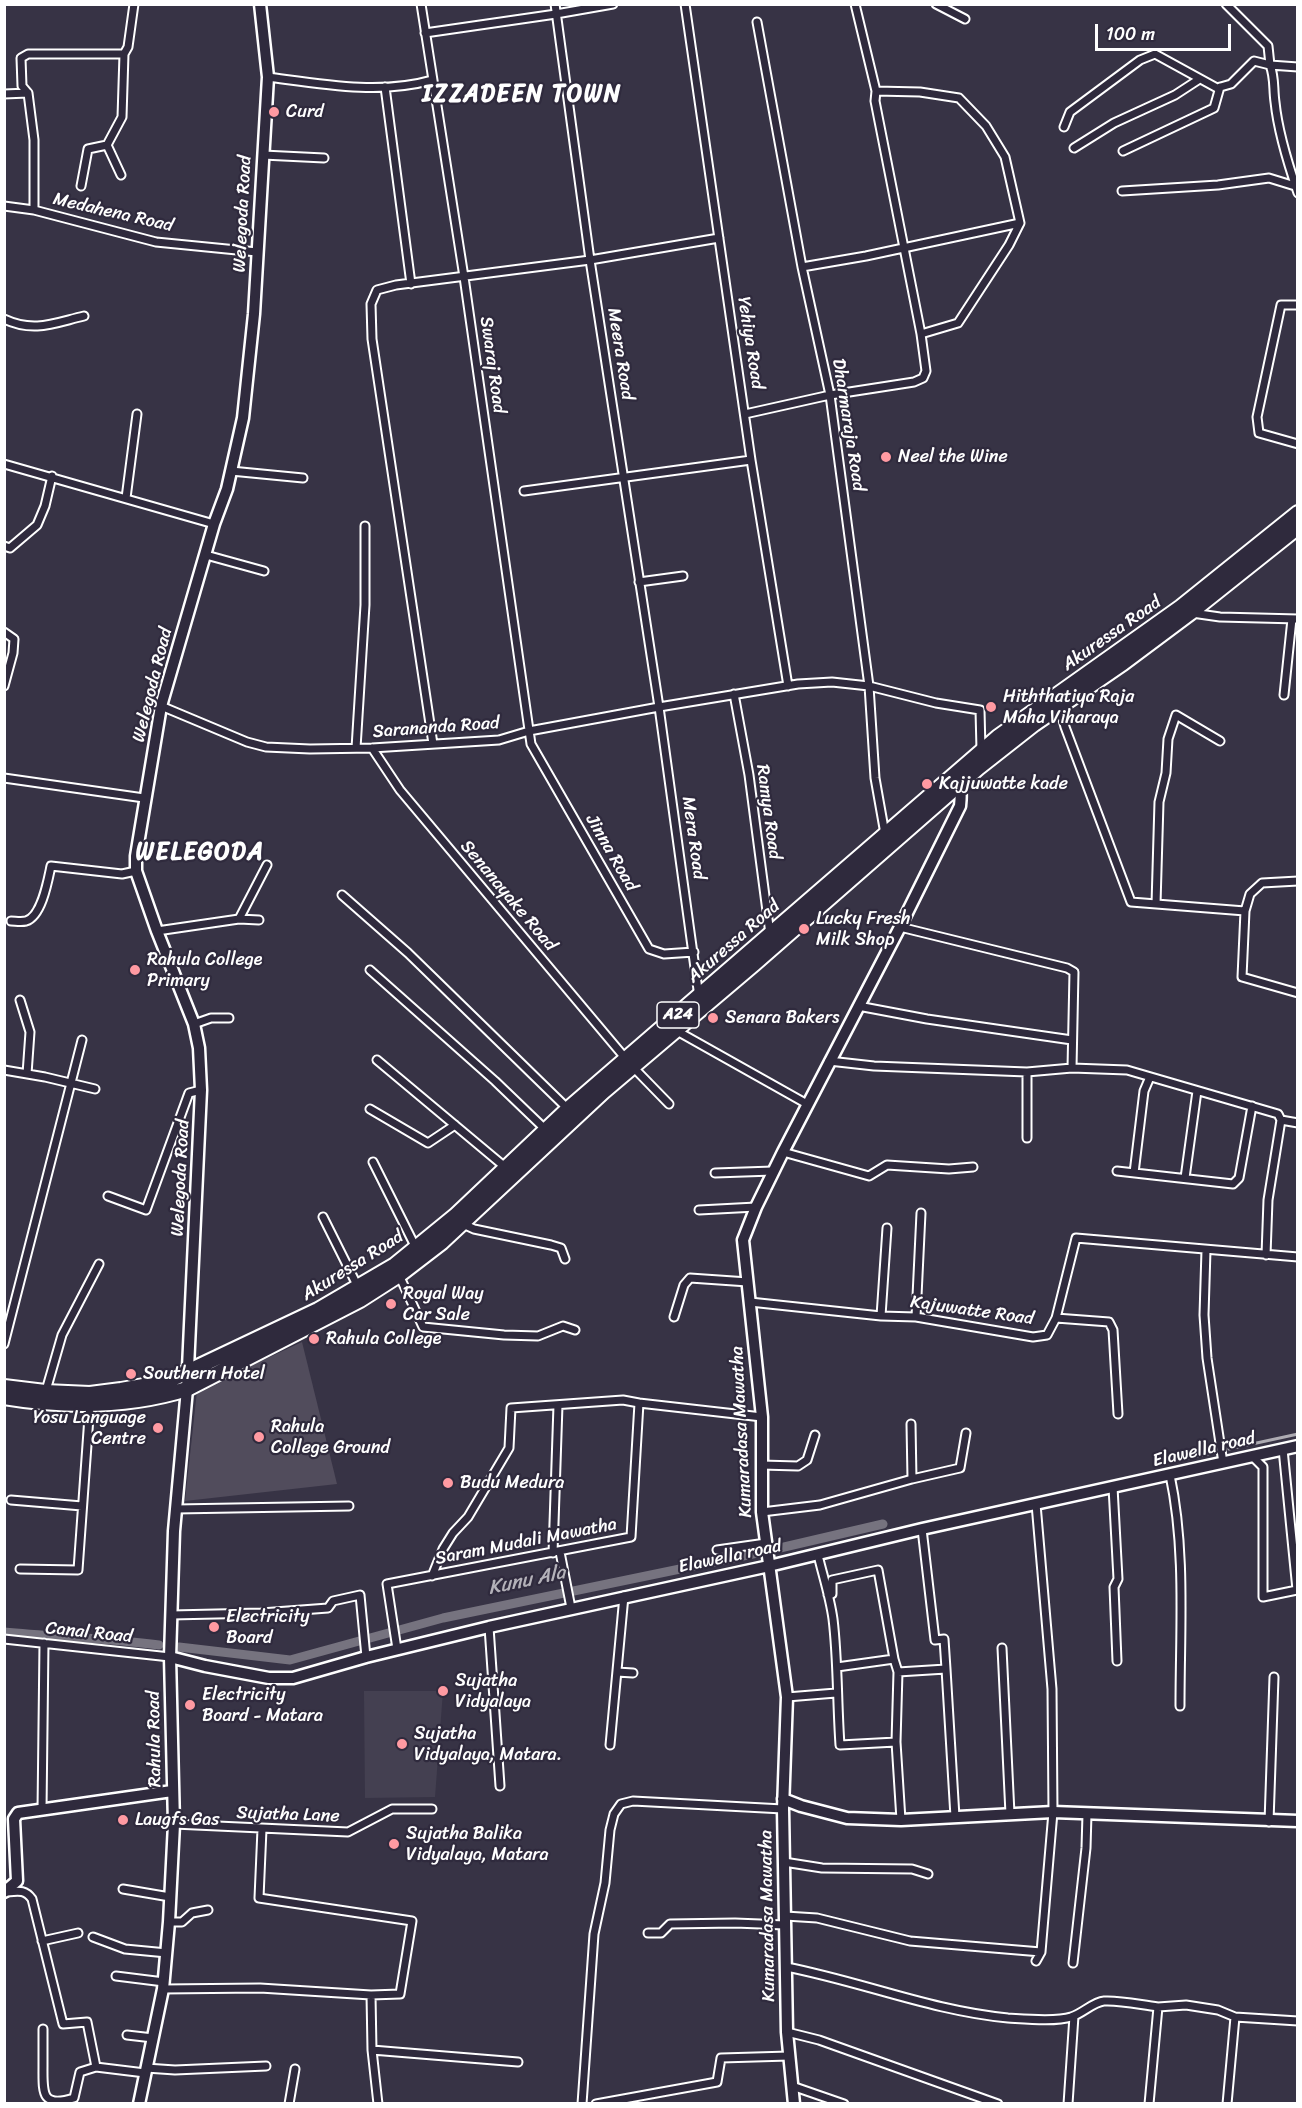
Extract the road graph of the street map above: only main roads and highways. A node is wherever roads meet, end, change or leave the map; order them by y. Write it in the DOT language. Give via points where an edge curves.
graph roads {
  1 [pos="1298,513"];
  2 [pos="1298,527"];
  3 [pos="1120,659"];
  4 [pos="955,781"];
  5 [pos="707,997"];
  6 [pos="630,1063"];
  7 [pos="536,1148"];
  8 [pos="4,1387"];
  9 [pos="4,1397"];
  10 [pos="44,1397"];
  1 -- 3 [label="highway, Akuressa Road / A24"];
  2 -- 3 [label="highway, Akuressa Road / A24" via="1190,613"];
  3 -- 4 [label="highway, Akuressa Road / A24"];
  3 -- 4 [label="highway, Akuressa Road / A24" via="1028,715 981,752"];
  4 -- 5 [label="highway, Akuressa Road / A24"];
  4 -- 5 [label="highway, Akuressa Road / A24" via="770,934"];
  5 -- 6 [label="highway, Akuressa Road / A24"];
  5 -- 6 [label="highway, Akuressa Road / A24" via="677,1030"];
  6 -- 7 [label="highway, Akuressa Road / A24" via="603,1092"];
  6 -- 7 [label="highway, Akuressa Road / A24" via="568,1109 546,1130"];
  7 -- 10 [label="highway, Akuressa Road / A24" via="506,1167 395,1265 318,1310 166,1382"];
  7 -- 10 [label="highway, Akuressa Road / A24" via="463,1224 399,1275 324,1320 188,1389 90,1403"];
  8 -- 10 [label="highway, Akuressa Road / A24"];
  9 -- 10 [label="highway, Akuressa Road / A24"];
}
